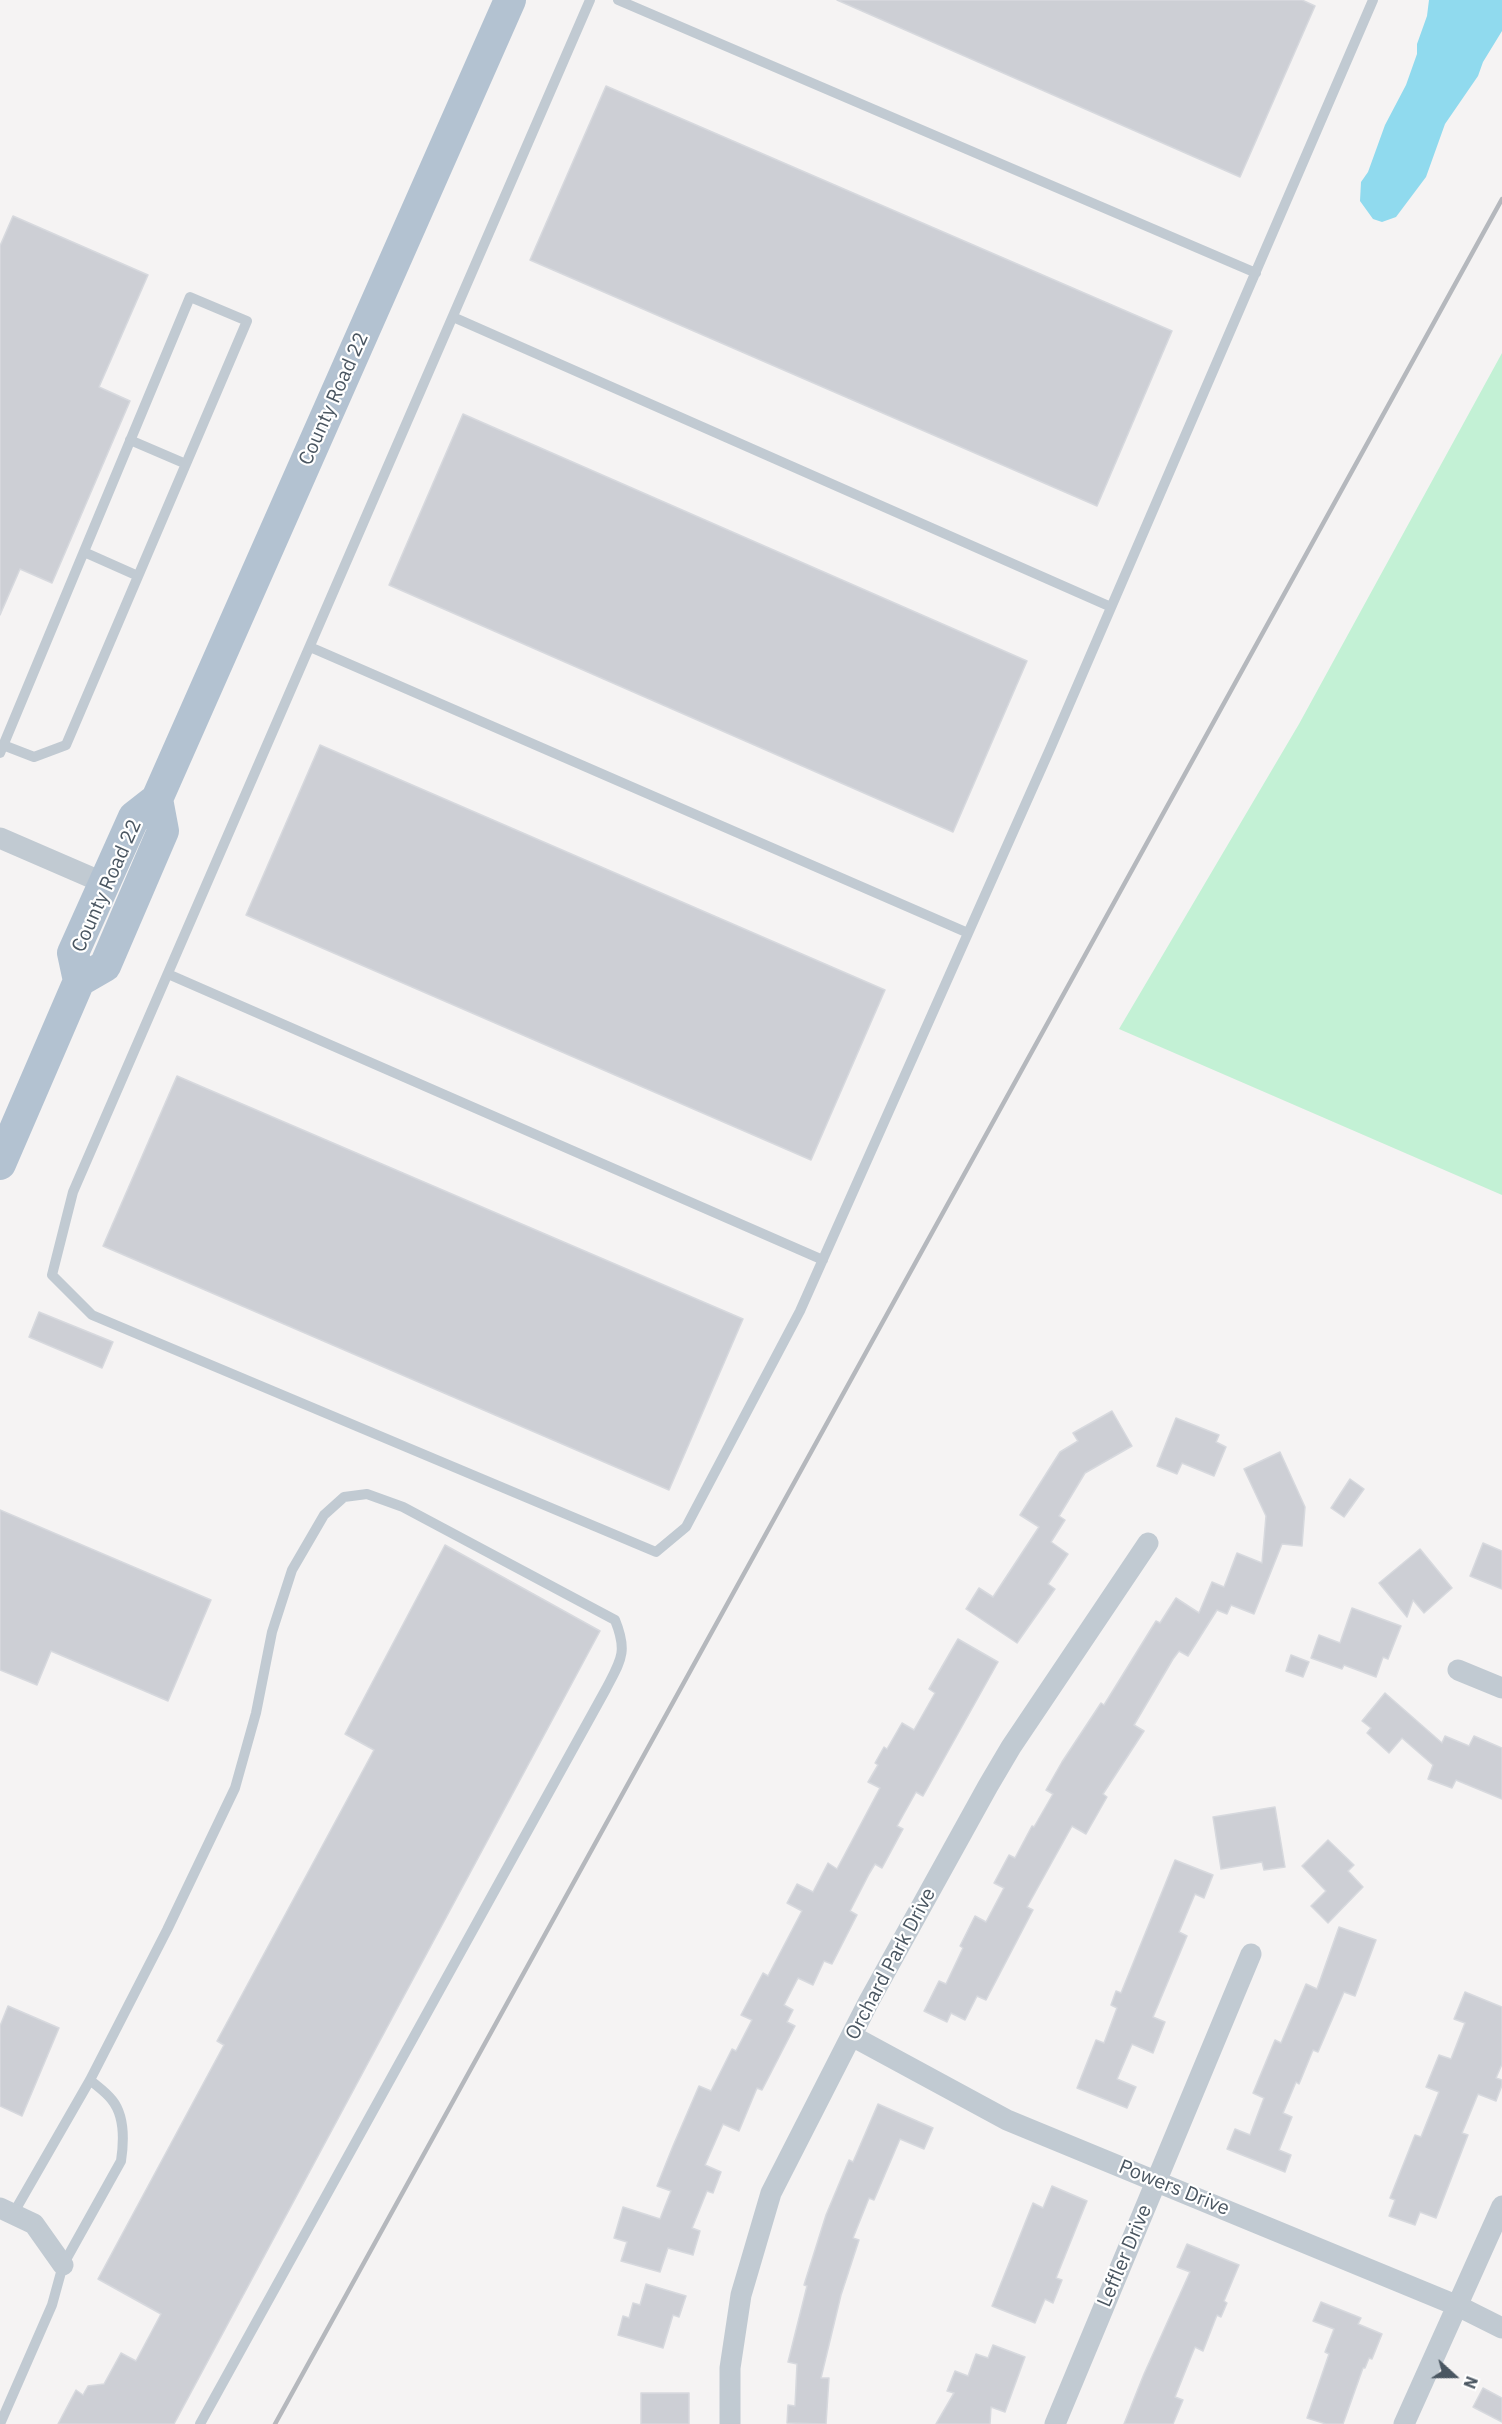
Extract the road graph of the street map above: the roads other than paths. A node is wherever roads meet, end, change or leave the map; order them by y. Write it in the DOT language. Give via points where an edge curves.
graph roads {
  1 [pos="510,0"];
  2 [pos="590,0"];
  3 [pos="618,0"];
  4 [pos="1374,0"];
  5 [pos="1256,273"];
  6 [pos="453,316"];
  7 [pos="130,440"];
  8 [pos="186,464"];
  9 [pos="84,552"];
  10 [pos="138,576"];
  11 [pos="1111,607"];
  12 [pos="310,647"];
  13 [pos="2,749"];
  14 [pos="157,799"];
  15 [pos="0,838"];
  16 [pos="104,883"];
  17 [pos="968,933"];
  18 [pos="168,974"];
  19 [pos="79,981"];
  20 [pos="0,1164"];
  21 [pos="823,1260"];
  22 [pos="1148,1543"];
  23 [pos="1458,1670"];
  24 [pos="1502,1688"];
  25 [pos="1251,1954"];
  26 [pos="852,2036"];
  27 [pos="90,2080"];
  28 [pos="1157,2180"];
  29 [pos="1502,2206"];
  30 [pos="6,2211"];
  31 [pos="63,2265"];
  32 [pos="1458,2306"];
  33 [pos="1502,2328"];
  34 [pos="0,2424"];
  35 [pos="200,2424"];
  36 [pos="730,2424"];
  37 [pos="1055,2424"];
  38 [pos="1404,2424"];
  1 -- 14 [label="main road, County Road 22"];
  2 -- 6 [label="lane"];
  3 -- 5 [label="lane"];
  4 -- 5 [label="lane"];
  5 -- 11 [label="lane"];
  6 -- 11 [label="lane"];
  6 -- 12 [label="lane"];
  7 -- 8 [label="lane"];
  7 -- 8 [label="lane" via="190,297 247,321"];
  7 -- 9 [label="lane"];
  8 -- 10 [label="lane"];
  9 -- 10 [label="lane"];
  9 -- 13 [label="lane"];
  10 -- 13 [label="lane" via="66,745 34,757"];
  11 -- 17 [label="lane"];
  12 -- 17 [label="lane"];
  12 -- 18 [label="lane"];
  14 -- 16 [label="main road, County Road 22" via="134,817"];
  14 -- 19 [label="main road, County Road 22" via="163,831 105,966"];
  15 -- 16 [label="street"];
  16 -- 19 [label="main road, County Road 22" via="73,953"];
  17 -- 21 [label="lane"];
  18 -- 21 [label="lane"];
  18 -- 21 [label="lane" via="73,1192 52,1275 92,1315 656,1552 686,1527"];
  19 -- 20 [label="main road, County Road 22"];
  22 -- 26 [label="street, Orchard Park Drive" via="1011,1747"];
  23 -- 24 [label="street"];
  25 -- 28 [label="street, Leffler Drive"];
  26 -- 28 [label="street, Powers Drive" via="1007,2120"];
  26 -- 36 [label="street, Orchard Park Drive" via="786,2162 762,2220 734,2334"];
  27 -- 30 [label="lane"];
  27 -- 31 [label="lane" via="113,2101 124,2143 121,2161"];
  27 -- 35 [label="lane" via="235,1788 256,1713 272,1632 292,1570 324,1515 344,1497 367,1494 403,1508 615,1620 623,1640 621,1660"];
  28 -- 32 [label="street, Powers Drive"];
  28 -- 37 [label="street, Leffler Drive"];
  29 -- 32 [label="street"];
  30 -- 31 [label="street" via="34,2224"];
  31 -- 34 [label="lane" via="52,2305"];
  32 -- 33 [label="street, Powers Drive"];
  32 -- 38 [label="street"];
}
